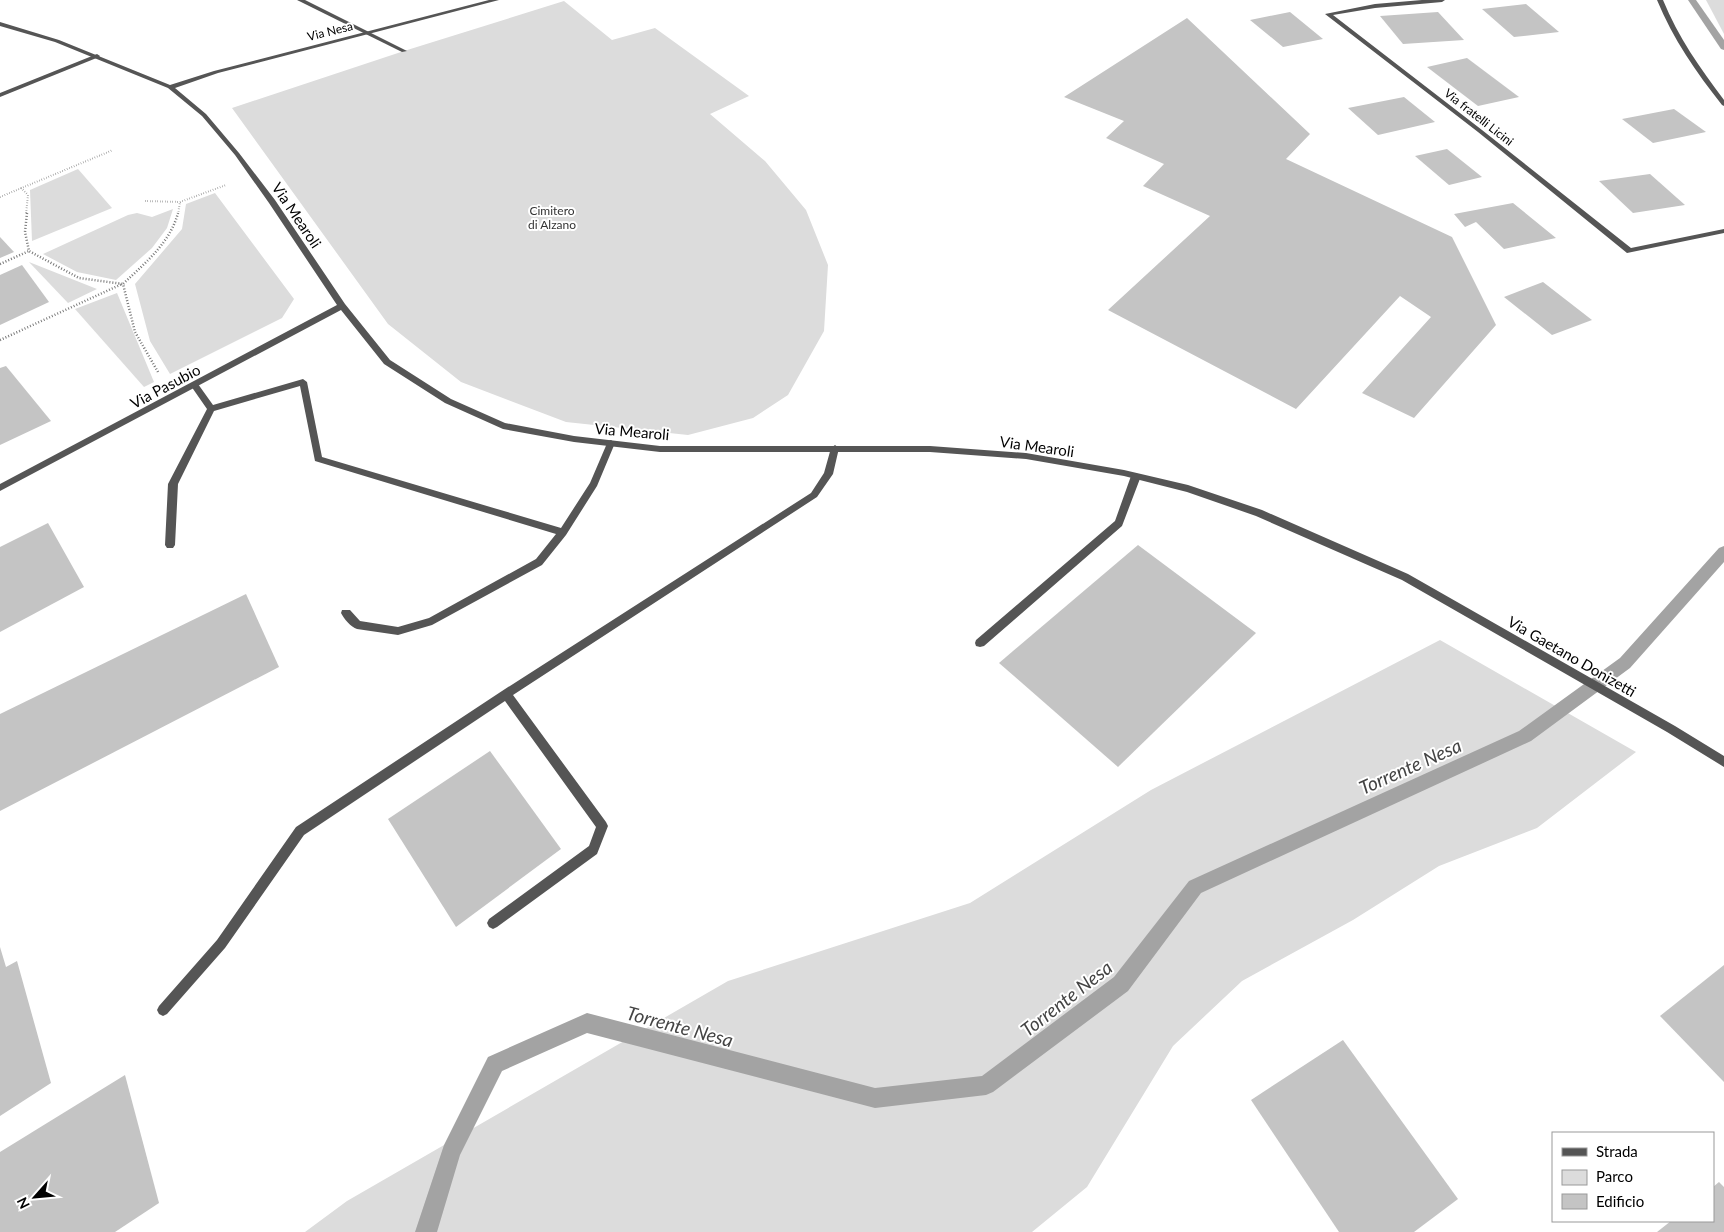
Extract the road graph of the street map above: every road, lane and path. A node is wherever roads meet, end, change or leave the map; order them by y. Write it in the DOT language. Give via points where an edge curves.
graph roads {
  1 [pos="300,0"];
  2 [pos="496,0"];
  3 [pos="1442,0"];
  4 [pos="1660,0"];
  5 [pos="0,24"];
  6 [pos="368,33"];
  7 [pos="404,51"];
  8 [pos="97,56"];
  9 [pos="170,87"];
  10 [pos="0,96"];
  11 [pos="1724,104"];
  12 [pos="113,150"];
  13 [pos="222,177"];
  14 [pos="21,188"];
  15 [pos="0,197"];
  16 [pos="145,201"];
  17 [pos="180,202"];
  18 [pos="1724,231"];
  19 [pos="29,252"];
  20 [pos="0,264"];
  21 [pos="123,284"];
  22 [pos="342,306"];
  23 [pos="0,340"];
  24 [pos="195,386"];
  25 [pos="178,395"];
  26 [pos="211,409"];
  27 [pos="611,443"];
  28 [pos="835,448"];
  29 [pos="1136,476"];
  30 [pos="0,488"];
  31 [pos="563,532"];
  32 [pos="170,545"];
  33 [pos="1405,578"];
  34 [pos="346,613"];
  35 [pos="980,643"];
  36 [pos="506,694"];
  37 [pos="1724,762"];
  38 [pos="493,923"];
  39 [pos="163,1010"];
  1 -- 6 [label="street"];
  2 -- 6 [label="street, Via Nesa"];
  3 -- 18 [label="street, Via fratelli Licini" via="1328,14 1630,251"];
  4 -- 11 [label="street" via="1669,25 1692,63"];
  5 -- 8 [label="street, Via Mearoli"];
  6 -- 7 [label="street"];
  6 -- 9 [label="street, Via Nesa"];
  8 -- 9 [label="street, Via Mearoli"];
  8 -- 10 [label="street"];
  9 -- 22 [label="street, Via Mearoli" via="204,115 237,154"];
  12 -- 14 [label="path"];
  13 -- 17 [label="path" via="229,184"];
  14 -- 15 [label="path"];
  14 -- 19 [label="path" via="28,195 25,232"];
  16 -- 17 [label="path"];
  17 -- 21 [label="path" via="180,215 166,240"];
  19 -- 20 [label="path"];
  19 -- 21 [label="path" via="79,278"];
  21 -- 23 [label="path"];
  21 -- 25 [label="path" via="135,332 159,374"];
  22 -- 24 [label="street, Via Pasubio"];
  22 -- 27 [label="street, Via Mearoli" via="387,362 448,400 503,426"];
  24 -- 25 [label="street, Via Pasubio"];
  24 -- 26 [label="street"];
  25 -- 30 [label="street, Via Pasubio"];
  26 -- 31 [label="street" via="303,382 318,459"];
  26 -- 32 [label="street" via="173,484"];
  27 -- 28 [label="street, Via Mearoli" via="660,449"];
  27 -- 31 [label="street" via="594,484"];
  28 -- 29 [label="street, Via Mearoli" via="930,449 1026,456"];
  28 -- 36 [label="street" via="828,474 814,495"];
  29 -- 33 [label="street, Via Mearoli" via="1188,489 1259,513"];
  29 -- 35 [label="street" via="1119,523"];
  31 -- 34 [label="street" via="539,562 432,621 398,631 357,625"];
  33 -- 37 [label="street, Via Gaetano Donizetti"];
  36 -- 38 [label="street" via="602,826 593,850"];
  36 -- 39 [label="street" via="300,830 221,944"];
}
